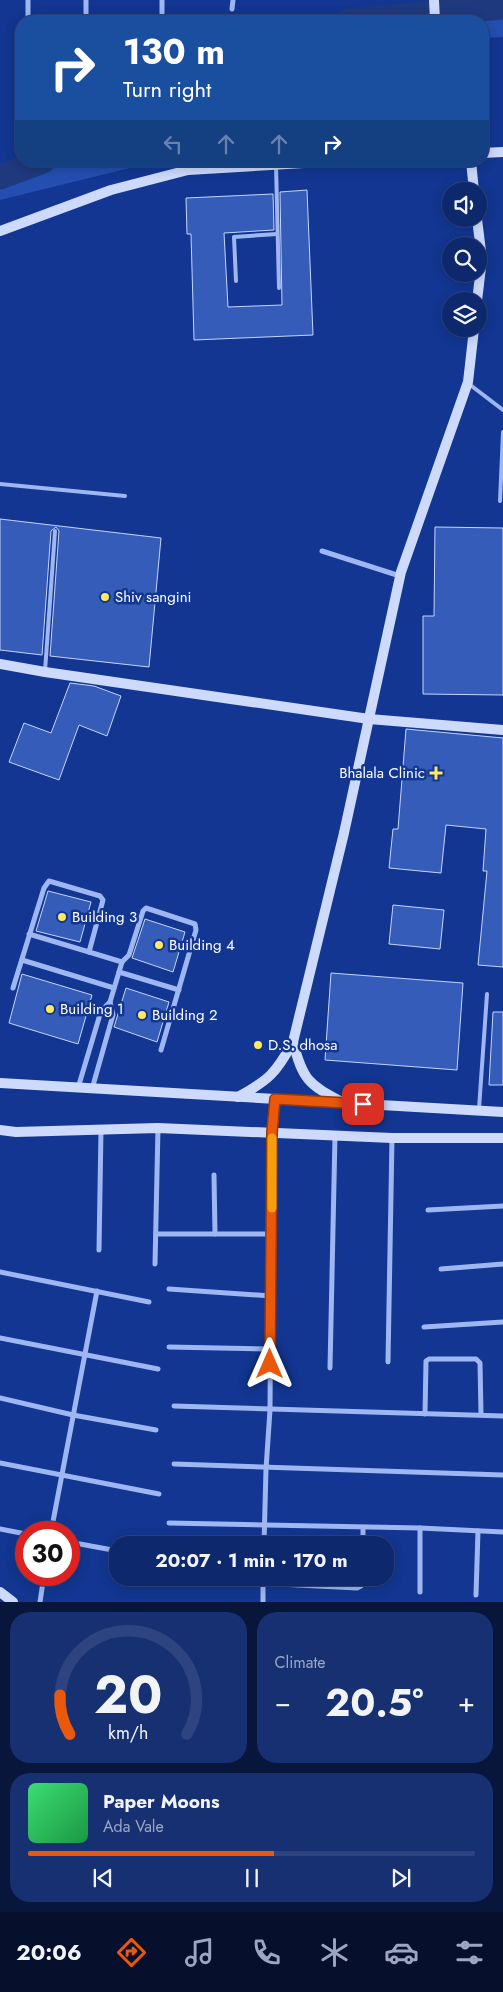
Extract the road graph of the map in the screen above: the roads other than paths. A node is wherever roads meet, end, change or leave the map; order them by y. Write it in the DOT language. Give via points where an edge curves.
graph roads {
  1 [pos="28,0"];
  2 [pos="86,0"];
  3 [pos="162,0"];
  4 [pos="233,0"];
  5 [pos="434,1"];
  6 [pos="232,9"];
  7 [pos="28,15"];
  8 [pos="86,15"];
  9 [pos="162,15"];
  10 [pos="434,15"];
  11 [pos="503,152"];
  12 [pos="489,153"];
  13 [pos="241,167"];
  14 [pos="276,167"];
  15 [pos="471,167"];
  16 [pos="473,182"];
  17 [pos="479,227"];
  18 [pos="0,231"];
  19 [pos="277,234"];
  20 [pos="236,281"];
  21 [pos="278,288"];
  22 [pos="478,292"];
  23 [pos="473,337"];
  24 [pos="468,382"];
  25 [pos="503,410"];
  26 [pos="503,432"];
  27 [pos="0,484"];
  28 [pos="125,496"];
  29 [pos="500,501"];
  30 [pos="56,531"];
  31 [pos="322,551"];
  32 [pos="400,576"];
  33 [pos="0,664"];
  34 [pos="45,672"];
  35 [pos="369,719"];
  36 [pos="503,730"];
  37 [pos="30,934"];
  38 [pos="89,952"];
  39 [pos="22,960"];
  40 [pos="122,962"];
  41 [pos="119,972"];
  42 [pos="13,988"];
  43 [pos="114,988"];
  44 [pos="179,990"];
  45 [pos="487,994"];
  46 [pos="110,1002"];
  47 [pos="293,1042"];
  48 [pos="161,1050"];
  49 [pos="0,1082"];
  50 [pos="78,1088"];
  51 [pos="92,1089"];
  52 [pos="238,1097"];
  53 [pos="275,1099"];
  54 [pos="344,1103"];
  55 [pos="478,1110"];
  56 [pos="503,1112"];
  57 [pos="158,1128"];
  58 [pos="0,1130"];
  59 [pos="101,1130"];
  60 [pos="272,1132"];
  61 [pos="335,1136"];
  62 [pos="392,1138"];
  63 [pos="503,1138"];
  64 [pos="214,1175"];
  65 [pos="503,1206"];
  66 [pos="428,1210"];
  67 [pos="156,1234"];
  68 [pos="215,1234"];
  69 [pos="271,1234"];
  70 [pos="99,1250"];
  71 [pos="155,1264"];
  72 [pos="503,1264"];
  73 [pos="441,1269"];
  74 [pos="0,1272"];
  75 [pos="169,1289"];
  76 [pos="97,1291"];
  77 [pos="271,1296"];
  78 [pos="149,1302"];
  79 [pos="503,1322"];
  80 [pos="424,1327"];
  81 [pos="0,1338"];
  82 [pos="170,1347"];
  83 [pos="270,1349"];
  84 [pos="85,1354"];
  85 [pos="388,1362"];
  86 [pos="330,1368"];
  87 [pos="158,1370"];
  88 [pos="0,1398"];
  89 [pos="174,1406"];
  90 [pos="270,1410"];
  91 [pos="426,1414"];
  92 [pos="481,1414"];
  93 [pos="73,1415"];
  94 [pos="503,1416"];
  95 [pos="156,1430"];
  96 [pos="0,1463"];
  97 [pos="174,1464"];
  98 [pos="266,1469"];
  99 [pos="503,1475"];
  100 [pos="61,1476"];
  101 [pos="159,1494"];
  102 [pos="53,1521"];
  103 [pos="169,1524"];
  104 [pos="265,1525"];
  105 [pos="363,1528"];
  106 [pos="420,1528"];
  107 [pos="0,1529"];
  108 [pos="478,1531"];
  109 [pos="15,1532"];
  110 [pos="503,1532"];
  111 [pos="264,1536"];
  112 [pos="363,1536"];
  113 [pos="80,1544"];
  114 [pos="109,1549"];
  115 [pos="42,1586"];
  116 [pos="263,1586"];
  117 [pos="310,1586"];
  118 [pos="361,1586"];
  119 [pos="0,1592"];
  120 [pos="420,1592"];
  121 [pos="476,1595"];
  122 [pos="13,1602"];
  123 [pos="40,1602"];
  124 [pos="263,1602"];
  1 -- 7 [label="street"];
  2 -- 8 [label="street"];
  3 -- 9 [label="street"];
  4 -- 6 [label="street"];
  5 -- 10 [label="street"];
  11 -- 12 [label="street"];
  13 -- 18 [label="street" via="188,170 111,190"];
  14 -- 19 [label="lane"];
  15 -- 16 [label="street"];
  17 -- 22 [label="street" via="482,259"];
  19 -- 20 [label="lane" via="234,237"];
  19 -- 21 [label="lane"];
  23 -- 24 [label="street"];
  24 -- 25 [label="lane"];
  24 -- 32 [label="street"];
  26 -- 29 [label="lane"];
  27 -- 28 [label="lane"];
  30 -- 34 [label="lane"];
  31 -- 32 [label="street"];
  32 -- 35 [label="street"];
  33 -- 34 [label="street"];
  34 -- 35 [label="street"];
  35 -- 36 [label="street"];
  35 -- 47 [label="street"];
  37 -- 38 [label="street"];
  37 -- 38 [label="street" via="49,881 100,896 103,900"];
  37 -- 39 [label="street"];
  38 -- 40 [label="street"];
  39 -- 42 [label="street"];
  39 -- 43 [label="street"];
  40 -- 41 [label="street"];
  40 -- 44 [label="street" via="129,955 146,908 195,924"];
  41 -- 43 [label="street"];
  41 -- 44 [label="street"];
  43 -- 46 [label="street"];
  44 -- 48 [label="street"];
  45 -- 55 [label="lane"];
  46 -- 50 [label="street" via="101,1011"];
  46 -- 51 [label="street" via="112,1015"];
  47 -- 52 [label="street" via="278,1069 262,1084"];
  47 -- 54 [label="street" via="300,1068 313,1086"];
  49 -- 50 [label="street"];
  50 -- 51 [label="street"];
  51 -- 52 [label="street"];
  52 -- 53 [label="street"];
  53 -- 54 [label="street"];
  53 -- 60 [label="street"];
  54 -- 55 [label="street"];
  55 -- 56 [label="street"];
  57 -- 59 [label="street"];
  57 -- 60 [label="street"];
  57 -- 67 [label="street"];
  58 -- 59 [label="street"];
  59 -- 70 [label="street"];
  60 -- 61 [label="street"];
  60 -- 69 [label="street"];
  61 -- 62 [label="street"];
  61 -- 86 [label="street"];
  62 -- 63 [label="street"];
  62 -- 85 [label="street"];
  64 -- 68 [label="street"];
  65 -- 66 [label="street"];
  67 -- 68 [label="street"];
  67 -- 71 [label="street"];
  68 -- 69 [label="street"];
  69 -- 77 [label="street"];
  72 -- 73 [label="street"];
  74 -- 76 [label="street"];
  75 -- 77 [label="street"];
  76 -- 78 [label="street"];
  76 -- 84 [label="street"];
  77 -- 83 [label="street"];
  79 -- 80 [label="street"];
  81 -- 84 [label="street"];
  82 -- 83 [label="street"];
  83 -- 90 [label="street"];
  84 -- 87 [label="street"];
  84 -- 93 [label="street"];
  88 -- 93 [label="street"];
  89 -- 90 [label="street"];
  90 -- 91 [label="street"];
  90 -- 98 [label="street"];
  91 -- 92 [label="street"];
  91 -- 92 [label="street" via="426,1361 429,1358 476,1359 480,1363"];
  92 -- 94 [label="street"];
  93 -- 95 [label="street"];
  93 -- 100 [label="street"];
  96 -- 100 [label="street"];
  97 -- 98 [label="street"];
  98 -- 99 [label="street"];
  98 -- 104 [label="street"];
  100 -- 101 [label="street"];
  100 -- 102 [label="street"];
  103 -- 104 [label="street"];
  104 -- 105 [label="street"];
  104 -- 111 [label="street"];
  105 -- 106 [label="street"];
  105 -- 112 [label="street"];
  106 -- 108 [label="street"];
  106 -- 120 [label="street"];
  107 -- 109 [label="street"];
  108 -- 110 [label="street"];
  108 -- 121 [label="street"];
  113 -- 114 [label="street"];
  115 -- 123 [label="street"];
  116 -- 124 [label="street"];
  117 -- 118 [label="street"];
  119 -- 122 [label="street"];
}
